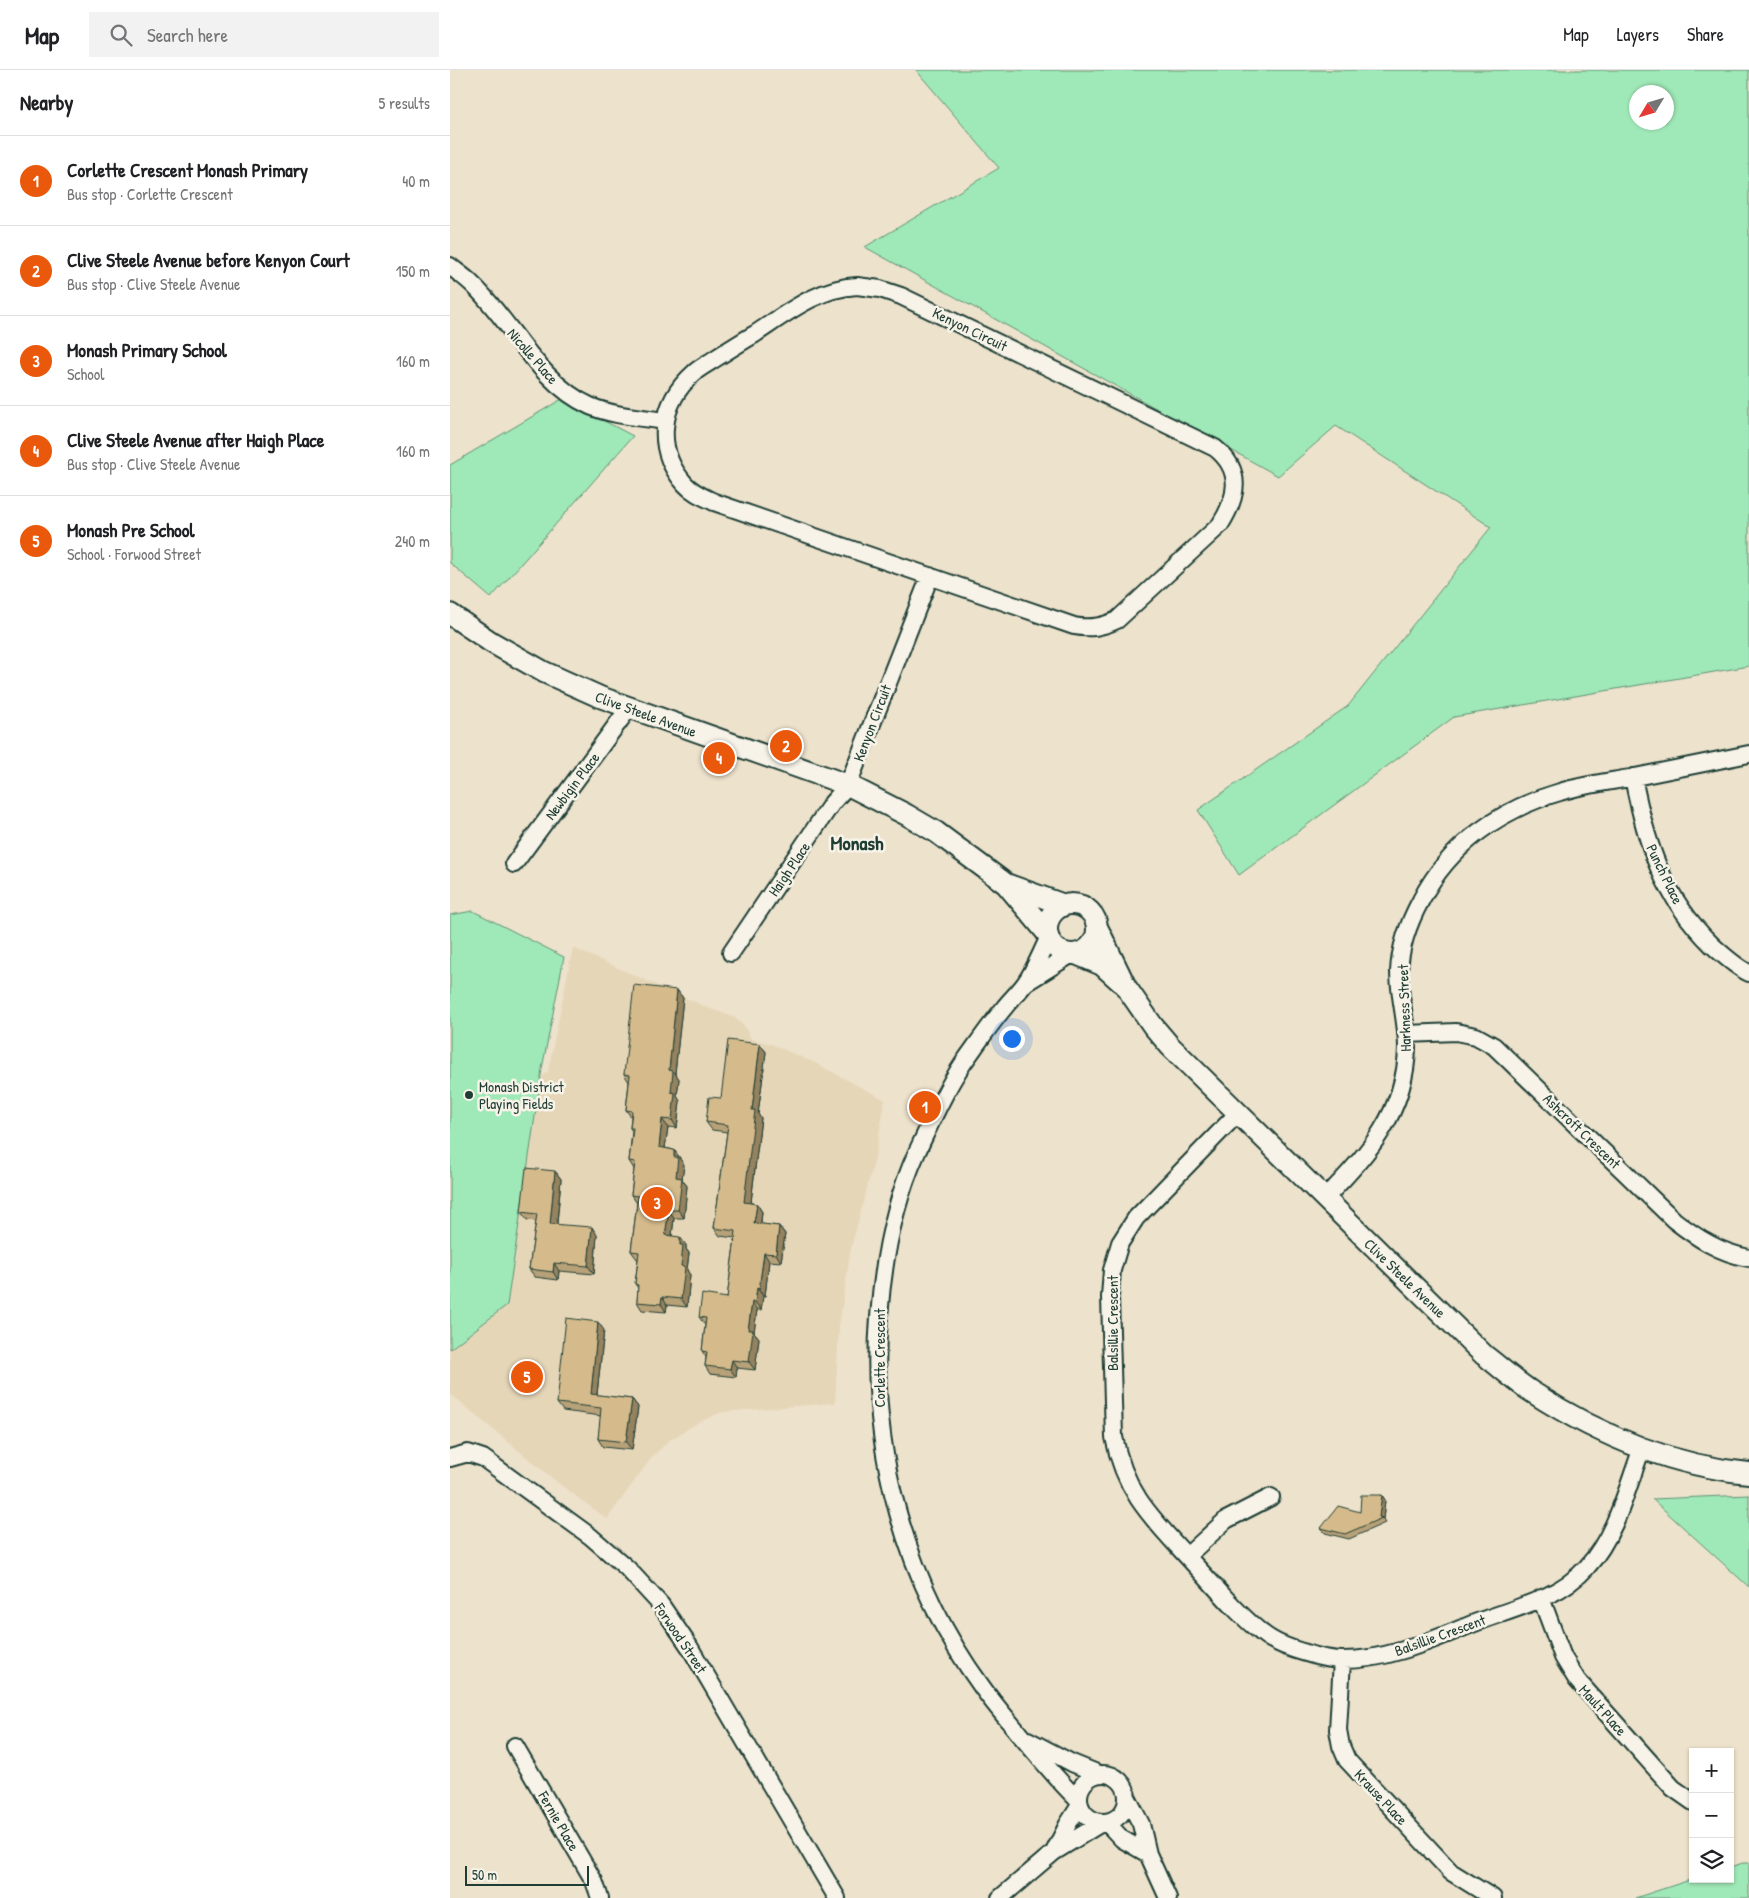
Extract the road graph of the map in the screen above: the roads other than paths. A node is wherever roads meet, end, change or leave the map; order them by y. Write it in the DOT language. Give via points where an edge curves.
graph roads {
  1 [pos="450,266"];
  2 [pos="665,421"];
  3 [pos="930,576"];
  4 [pos="450,614"];
  5 [pos="629,708"];
  6 [pos="1749,754"];
  7 [pos="1633,777"];
  8 [pos="848,786"];
  9 [pos="514,864"];
  10 [pos="1006,884"];
  11 [pos="1064,905"];
  12 [pos="1097,928"];
  13 [pos="1047,936"];
  14 [pos="731,953"];
  15 [pos="1074,954"];
  16 [pos="1749,973"];
  17 [pos="1027,982"];
  18 [pos="1126,987"];
  19 [pos="1406,1034"];
  20 [pos="1238,1113"];
  21 [pos="1324,1199"];
  22 [pos="1749,1258"];
  23 [pos="1642,1448"];
  24 [pos="450,1458"];
  25 [pos="1749,1473"];
  26 [pos="1271,1497"];
  27 [pos="1187,1556"];
  28 [pos="1541,1598"];
  29 [pos="1342,1660"];
  30 [pos="1022,1736"];
  31 [pos="515,1746"];
  32 [pos="1099,1774"];
  33 [pos="1127,1797"];
  34 [pos="1689,1799"];
  35 [pos="1079,1803"];
  36 [pos="1104,1822"];
  37 [pos="1054,1852"];
  38 [pos="1148,1854"];
  39 [pos="600,1898"];
  40 [pos="837,1898"];
  41 [pos="1000,1898"];
  42 [pos="1168,1898"];
  43 [pos="1493,1898"];
  1 -- 2 [label="street, Nicolle Place" via="472,283 555,383 578,400 622,415"];
  2 -- 3 [label="street, Kenyon Circuit" via="665,445 672,466 694,492 714,502"];
  2 -- 3 [label="street, Kenyon Circuit" via="675,395 694,373 805,302 825,292 857,286 901,296 1215,448 1232,468 1235,491 1230,509 1220,525 1129,610 1103,627 1088,629 1074,626"];
  3 -- 8 [label="street, Kenyon Circuit"];
  4 -- 5 [label="street, Clive Steele Avenue" via="544,672"];
  5 -- 8 [label="street, Clive Steele Avenue"];
  5 -- 9 [label="street, Newbigin Place"];
  6 -- 7 [label="street, Harkness Street"];
  7 -- 16 [label="street, Punch Place" via="1652,853 1669,890 1704,937"];
  7 -- 19 [label="street, Harkness Street" via="1561,791 1526,803 1493,820 1450,857 1428,886 1406,935 1399,985"];
  8 -- 10 [label="street, Clive Steele Avenue" via="936,832"];
  8 -- 14 [label="street, Haigh Place" via="832,803"];
  10 -- 11 [label="street, Clive Steele Avenue"];
  10 -- 13 [label="street, Clive Steele Avenue"];
  11 -- 12 [label="street" via="1086,908 1092,913"];
  11 -- 13 [label="street" via="1052,913 1046,926"];
  12 -- 15 [label="street" via="1089,948"];
  12 -- 18 [label="street, Clive Steele Avenue"];
  13 -- 15 [label="street" via="1060,952"];
  13 -- 17 [label="street, Corlette Crescent"];
  15 -- 17 [label="street, Corlette Crescent"];
  15 -- 18 [label="street, Clive Steele Avenue" via="1102,966"];
  17 -- 30 [label="street, Corlette Crescent" via="964,1062 916,1155 895,1217 881,1282 876,1371 887,1470 901,1526 920,1578 968,1667"];
  18 -- 20 [label="street, Clive Steele Avenue" via="1152,1026"];
  19 -- 21 [label="street, Harkness Street" via="1403,1079 1394,1110 1378,1139 1357,1166"];
  19 -- 22 [label="street, Ashcroft Crescent" via="1456,1032 1476,1036 1494,1046 1674,1220 1700,1240"];
  20 -- 21 [label="street, Clive Steele Avenue"];
  20 -- 27 [label="street, Balsillie Crescent" via="1136,1218 1120,1244 1112,1270 1110,1297 1117,1452 1134,1494"];
  21 -- 23 [label="street, Clive Steele Avenue" via="1484,1355 1532,1392 1584,1423"];
  23 -- 25 [label="street, Clive Steele Avenue" via="1686,1462"];
  23 -- 28 [label="street, Balsillie Crescent" via="1603,1548 1586,1569 1565,1586"];
  24 -- 40 [label="street, Forwood Street" via="468,1453 484,1458 590,1536 627,1568 660,1605 688,1646"];
  26 -- 27 [label="street" via="1226,1520"];
  27 -- 29 [label="street, Balsillie Crescent" via="1262,1634 1291,1649"];
  28 -- 29 [label="street, Balsillie Crescent" via="1400,1651 1370,1659"];
  28 -- 34 [label="street, Mault Place" via="1563,1657 1577,1680 1673,1788"];
  29 -- 43 [label="street, Krause Place" via="1338,1730 1340,1746 1347,1760 1451,1872"];
  30 -- 32 [label="street, Corlette Crescent"];
  30 -- 35 [label="street, Corlette Crescent"];
  31 -- 39 [label="street, Fernie Place" via="594,1881"];
  32 -- 33 [label="street" via="1118,1779"];
  32 -- 35 [label="street" via="1085,1781"];
  33 -- 36 [label="street" via="1121,1813"];
  33 -- 38 [label="street" via="1141,1824"];
  35 -- 36 [label="street" via="1089,1817"];
  35 -- 37 [label="street"];
  36 -- 37 [label="street"];
  36 -- 38 [label="street" via="1122,1839"];
  37 -- 41 [label="street"];
  38 -- 42 [label="street"];
}
